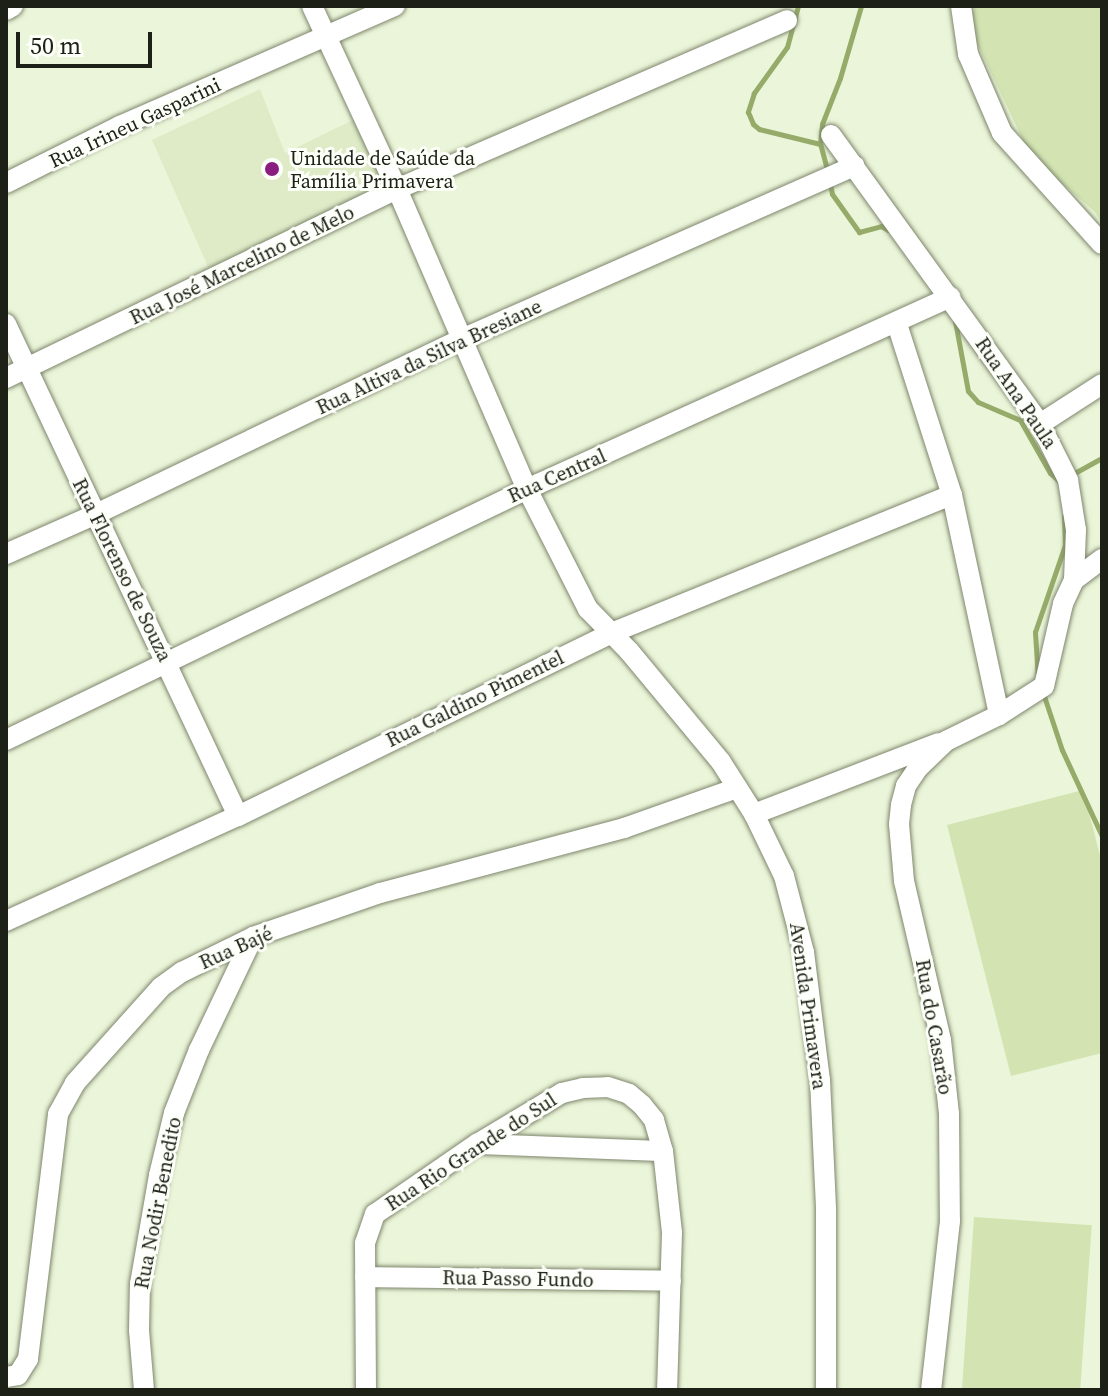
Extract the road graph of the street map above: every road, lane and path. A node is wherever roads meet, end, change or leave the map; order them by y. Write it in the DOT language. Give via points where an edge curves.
graph roads {
  1 [pos="13,6"];
  2 [pos="312,6"];
  3 [pos="395,6"];
  4 [pos="961,6"];
  5 [pos="6,10"];
  6 [pos="787,20"];
  7 [pos="325,39"];
  8 [pos="831,135"];
  9 [pos="855,166"];
  10 [pos="6,183"];
  11 [pos="397,189"];
  12 [pos="1102,244"];
  13 [pos="950,297"];
  14 [pos="6,324"];
  15 [pos="897,324"];
  16 [pos="462,339"];
  17 [pos="29,368"];
  18 [pos="6,378"];
  19 [pos="1102,384"];
  20 [pos="1040,424"];
  21 [pos="527,489"];
  22 [pos="952,495"];
  23 [pos="94,515"];
  24 [pos="6,554"];
  25 [pos="1102,559"];
  26 [pos="1074,580"];
  27 [pos="609,634"];
  28 [pos="167,662"];
  29 [pos="999,715"];
  30 [pos="6,740"];
  31 [pos="946,741"];
  32 [pos="737,788"];
  33 [pos="754,814"];
  34 [pos="238,816"];
  35 [pos="6,921"];
  36 [pos="253,937"];
  37 [pos="477,1144"];
  38 [pos="663,1151"];
  39 [pos="365,1277"];
  40 [pos="671,1281"];
  41 [pos="6,1377"];
  42 [pos="144,1390"];
  43 [pos="366,1390"];
  44 [pos="667,1390"];
  45 [pos="826,1390"];
  46 [pos="931,1390"];
  1 -- 5 [label="street"];
  2 -- 7 [label="street, Avenida Primavera"];
  3 -- 7 [label="street, Rua Irineu Gasparini"];
  4 -- 12 [label="street" via="968,54 1002,133"];
  6 -- 11 [label="street, Rua José Marcelino de Melo"];
  7 -- 10 [label="street, Rua Irineu Gasparini" via="120,126"];
  7 -- 11 [label="street, Avenida Primavera"];
  8 -- 9 [label="street, Rua Ana Paula"];
  9 -- 13 [label="street, Rua Ana Paula"];
  9 -- 16 [label="street, Rua Altiva da Silva Bresiane"];
  11 -- 16 [label="street, Avenida Primavera"];
  11 -- 17 [label="street, Rua José Marcelino de Melo"];
  13 -- 15 [label="street, Rua Central"];
  13 -- 20 [label="street, Rua Ana Paula"];
  14 -- 17 [label="street, Rua Florenso de Souza"];
  15 -- 21 [label="street, Rua Central"];
  15 -- 22 [label="street"];
  16 -- 21 [label="street, Avenida Primavera"];
  16 -- 23 [label="street, Rua Altiva da Silva Bresiane"];
  17 -- 18 [label="street, Rua José Marcelino de Melo"];
  17 -- 23 [label="street, Rua Florenso de Souza"];
  19 -- 20 [label="street"];
  20 -- 26 [label="street, Rua Ana Paula" via="1060,458 1073,504"];
  21 -- 27 [label="street, Avenida Primavera" via="588,609"];
  21 -- 28 [label="street, Rua Central"];
  22 -- 27 [label="street, Rua Galdino Pimentel"];
  22 -- 29 [label="street"];
  23 -- 24 [label="street, Rua Altiva da Silva Bresiane"];
  23 -- 28 [label="street, Rua Florenso de Souza"];
  25 -- 26 [label="street"];
  26 -- 29 [label="street, Rua Ana Paula" via="1063,604 1044,686"];
  27 -- 32 [label="street, Avenida Primavera" via="629,651"];
  27 -- 34 [label="street, Rua Galdino Pimentel"];
  28 -- 30 [label="street, Rua Central"];
  28 -- 34 [label="street, Rua Florenso de Souza"];
  29 -- 31 [label="street, Rua do Casarão"];
  31 -- 33 [label="street"];
  31 -- 46 [label="street, Rua do Casarão" via="906,786 899,824 904,881 941,1040 949,1114 950,1221"];
  32 -- 33 [label="street, Avenida Primavera"];
  32 -- 36 [label="street, Rua Bajé" via="624,828 380,893"];
  33 -- 45 [label="street, Avenida Primavera" via="784,876 804,952 820,1080"];
  34 -- 35 [label="street, Rua Galdino Pimentel"];
  36 -- 41 [label="street, Rua Bajé" via="161,987 65,1098 54,1133 28,1359 18,1375"];
  36 -- 42 [label="street, Rua Nodir Benedito" via="174,1113 159,1175 140,1284"];
  37 -- 38 [label="street"];
  37 -- 38 [label="street, Rua Rio Grande do Sul" via="562,1093 608,1087 642,1105 654,1120"];
  37 -- 39 [label="street, Rua Rio Grande do Sul" via="375,1214 365,1243"];
  38 -- 40 [label="street, Rua Rio Grande do Sul" via="670,1196"];
  39 -- 40 [label="street, Rua Passo Fundo"];
  39 -- 43 [label="street, Rua Rio Grande do Sul"];
  40 -- 44 [label="street, Rua Rio Grande do Sul"];
}
